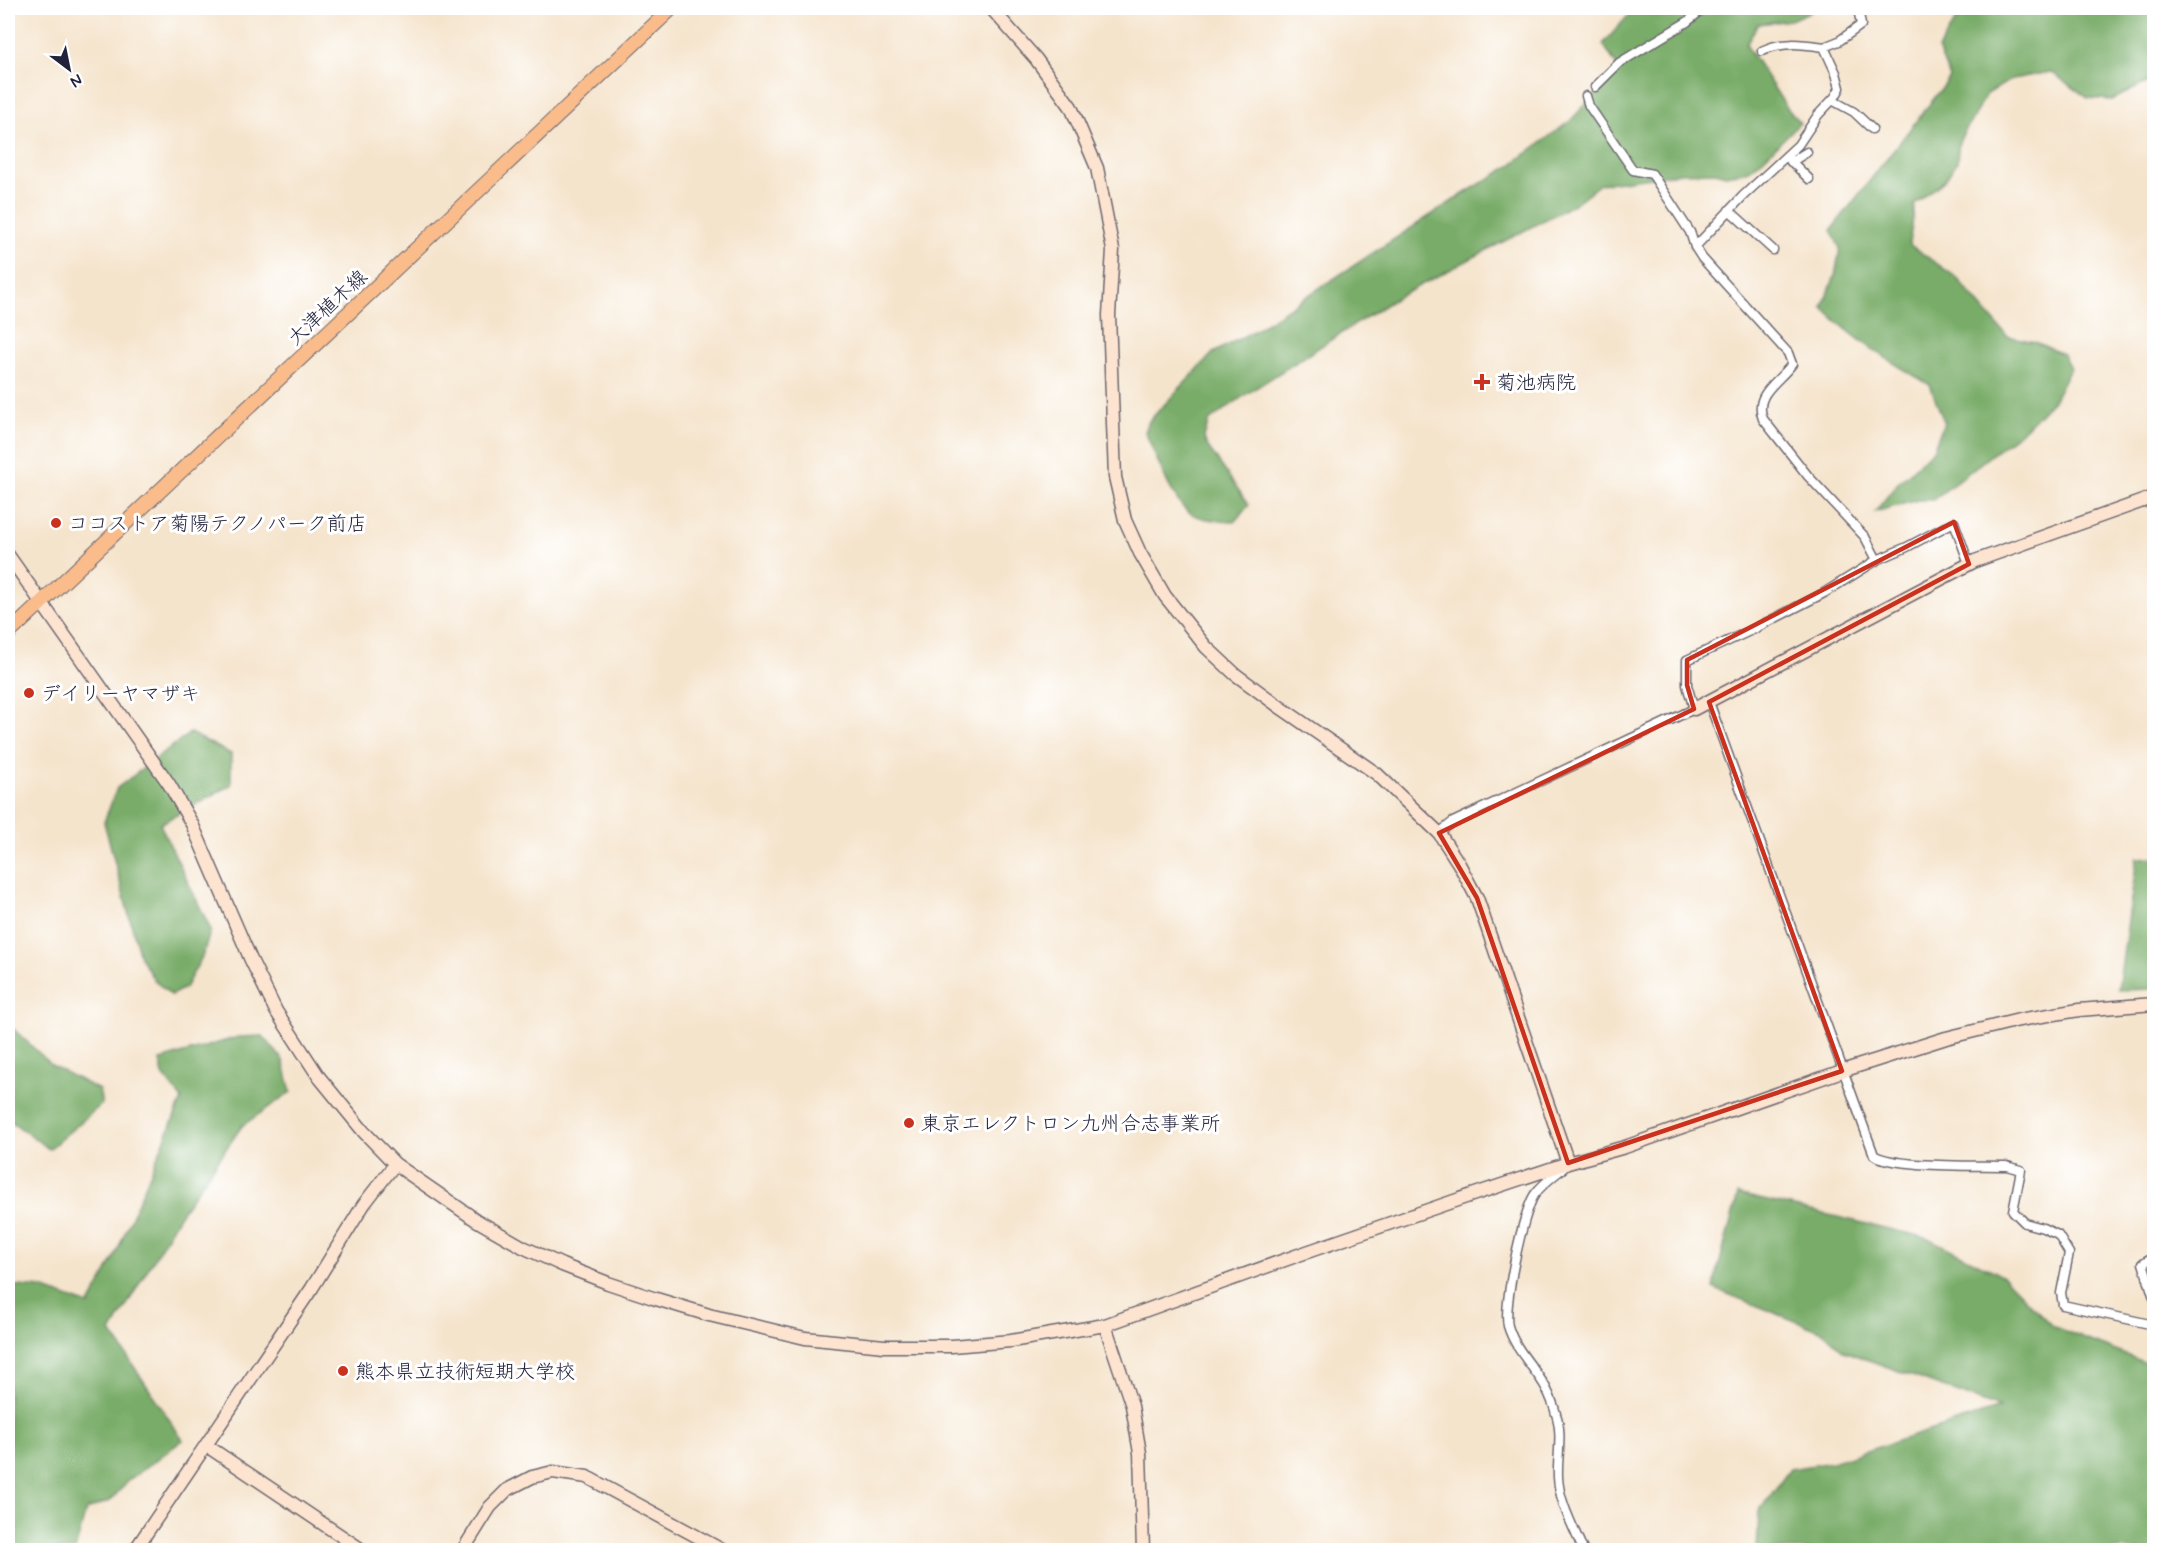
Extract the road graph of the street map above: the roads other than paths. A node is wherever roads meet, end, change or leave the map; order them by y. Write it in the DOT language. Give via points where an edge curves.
graph roads {
  1 [pos="672,8"];
  2 [pos="990,8"];
  3 [pos="1704,8"];
  4 [pos="1858,8"];
  5 [pos="1824,47"];
  6 [pos="1762,51"];
  7 [pos="1595,87"];
  8 [pos="1586,96"];
  9 [pos="1832,100"];
  10 [pos="1872,129"];
  11 [pos="1807,152"];
  12 [pos="1788,159"];
  13 [pos="1809,179"];
  14 [pos="1729,210"];
  15 [pos="1695,247"];
  16 [pos="1773,250"];
  17 [pos="2154,497"];
  18 [pos="8,555"];
  19 [pos="1877,560"];
  20 [pos="1969,564"];
  21 [pos="41,602"];
  22 [pos="8,633"];
  23 [pos="1709,702"];
  24 [pos="1694,709"];
  25 [pos="1439,833"];
  26 [pos="2154,1004"];
  27 [pos="1842,1071"];
  28 [pos="1568,1163"];
  29 [pos="395,1164"];
  30 [pos="2154,1256"];
  31 [pos="2154,1298"];
  32 [pos="1105,1325"];
  33 [pos="2154,1325"];
  34 [pos="207,1446"];
  35 [pos="135,1551"];
  36 [pos="362,1551"];
  37 [pos="463,1551"];
  38 [pos="722,1551"];
  39 [pos="1143,1551"];
  40 [pos="1583,1551"];
  1 -- 21 [label="main road, 大津植木線"];
  2 -- 25 [label="street" via="1036,59 1071,107 1096,168 1113,250 1109,315 1115,477 1125,520 1140,553 1164,596 1206,647 1235,674 1377,774"];
  3 -- 7 [label="street" via="1688,22 1619,63"];
  4 -- 5 [label="street" via="1861,25"];
  5 -- 6 [label="street" via="1794,43"];
  5 -- 9 [label="street" via="1840,88"];
  8 -- 15 [label="street" via="1633,170 1652,174 1690,232"];
  9 -- 10 [label="street" via="1854,112"];
  9 -- 12 [label="street"];
  11 -- 12 [label="street"];
  12 -- 13 [label="street"];
  12 -- 14 [label="street"];
  14 -- 15 [label="street"];
  14 -- 16 [label="street"];
  15 -- 19 [label="street" via="1788,353 1792,364 1762,398 1763,419 1864,537"];
  17 -- 20 [label="street"];
  18 -- 21 [label="street"];
  19 -- 20 [label="street" via="1954,522"];
  19 -- 24 [label="street" via="1824,594 1687,660 1687,685"];
  20 -- 23 [label="street"];
  21 -- 22 [label="main road, 大津植木線"];
  21 -- 29 [label="street" via="175,794 210,862 276,1011 342,1106"];
  23 -- 24 [label="street"];
  23 -- 27 [label="street"];
  24 -- 25 [label="street" via="1453,822"];
  25 -- 28 [label="street" via="1477,898"];
  26 -- 27 [label="street" via="2019,1020"];
  27 -- 28 [label="street" via="1636,1144"];
  27 -- 33 [label="street" via="1874,1155 1899,1163 2007,1166 2021,1170 2013,1211 2025,1222 2058,1235 2069,1252 2061,1293 2063,1305"];
  28 -- 32 [label="street"];
  28 -- 40 [label="street" via="1535,1194 1515,1256 1507,1323 1546,1389 1557,1416 1558,1479"];
  29 -- 32 [label="street" via="476,1220 562,1265 654,1298 795,1336 884,1347 952,1346 1011,1341"];
  29 -- 34 [label="street" via="364,1204"];
  30 -- 31 [label="street" via="2143,1263"];
  32 -- 39 [label="street" via="1132,1406 1140,1453"];
  34 -- 35 [label="street"];
  34 -- 36 [label="street"];
  37 -- 38 [label="street" via="490,1507 507,1490 553,1472 587,1477"];
}
